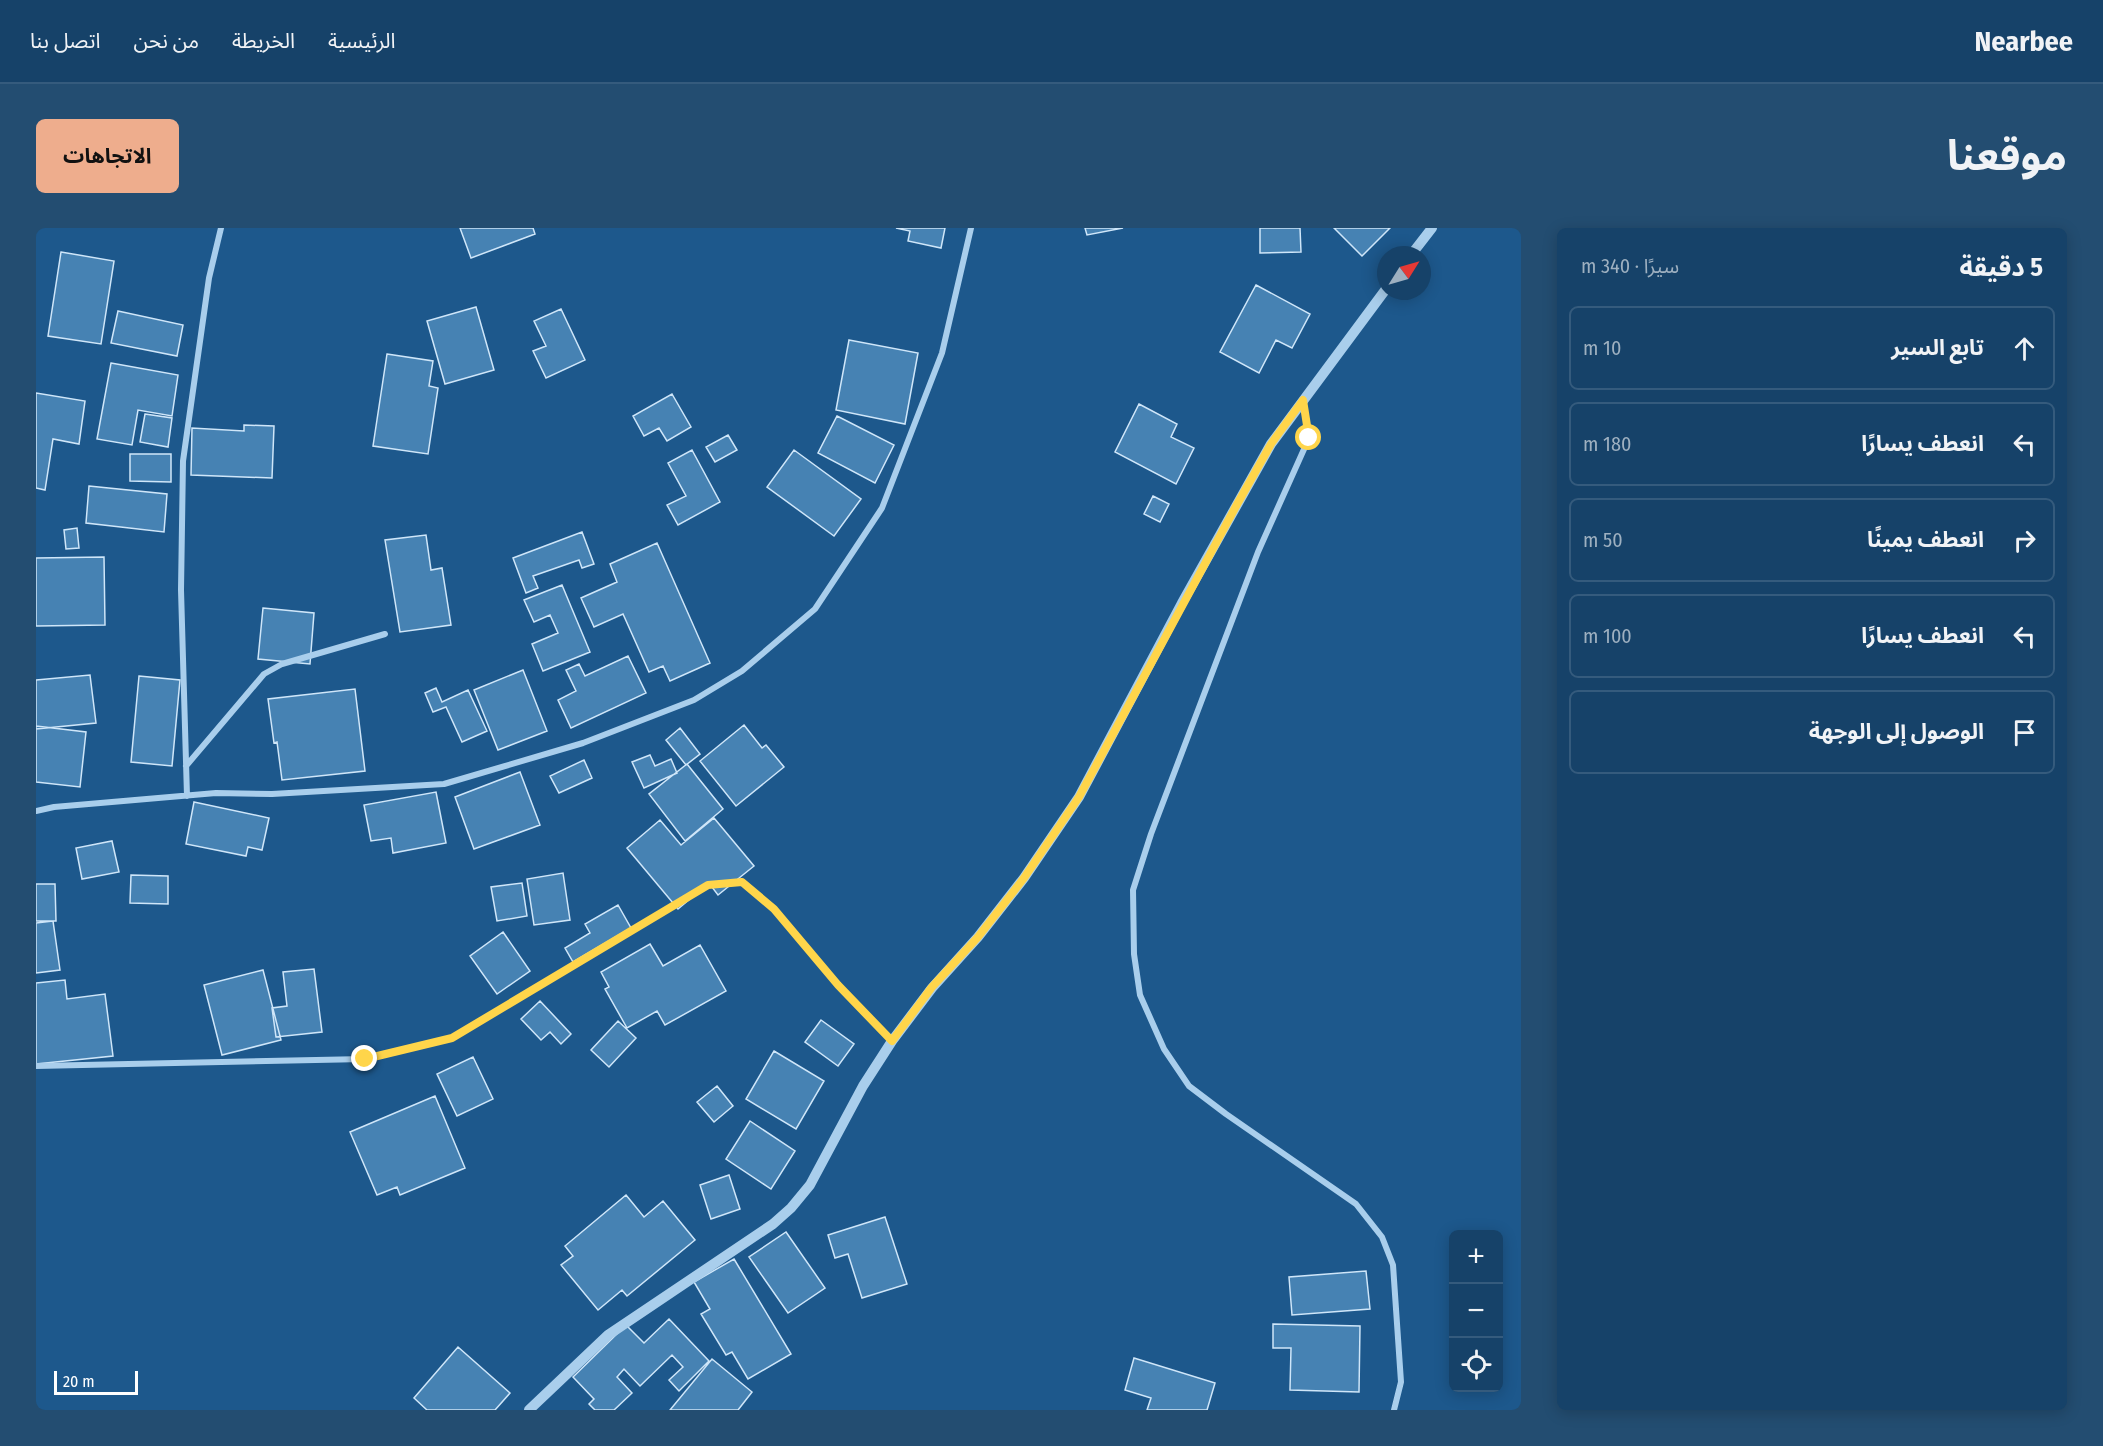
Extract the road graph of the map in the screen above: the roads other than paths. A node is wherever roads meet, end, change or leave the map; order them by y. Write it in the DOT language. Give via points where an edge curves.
graph roads {
  1 [pos="221,228"];
  2 [pos="971,228"];
  3 [pos="1432,228"];
  4 [pos="1418,246"];
  5 [pos="1378,300"];
  6 [pos="1303,400"];
  7 [pos="386,634"];
  8 [pos="186,766"];
  9 [pos="187,796"];
  10 [pos="36,811"];
  11 [pos="892,1041"];
  12 [pos="36,1066"];
  13 [pos="529,1410"];
  14 [pos="1394,1410"];
  1 -- 8 [label="street" via="208,278 183,461 181,590"];
  2 -- 9 [label="street" via="942,353 882,508 815,609 742,671 694,700 583,743 444,784"];
  3 -- 4 [label="street"];
  5 -- 6 [label="street"];
  6 -- 11 [label="street" via="1271,444 1079,797 1024,878"];
  6 -- 14 [label="street" via="1309,438 1258,552 1133,890 1134,954 1140,995 1164,1049 1190,1086 1356,1204 1382,1237 1393,1265 1401,1382"];
  7 -- 8 [label="street" via="282,664 264,674"];
  8 -- 9 [label="street"];
  9 -- 10 [label="street"];
  11 -- 12 [label="street" via="774,909 742,882 708,885 452,1038 365,1059"];
  11 -- 13 [label="street" via="810,1185 791,1208 608,1335"];
}
